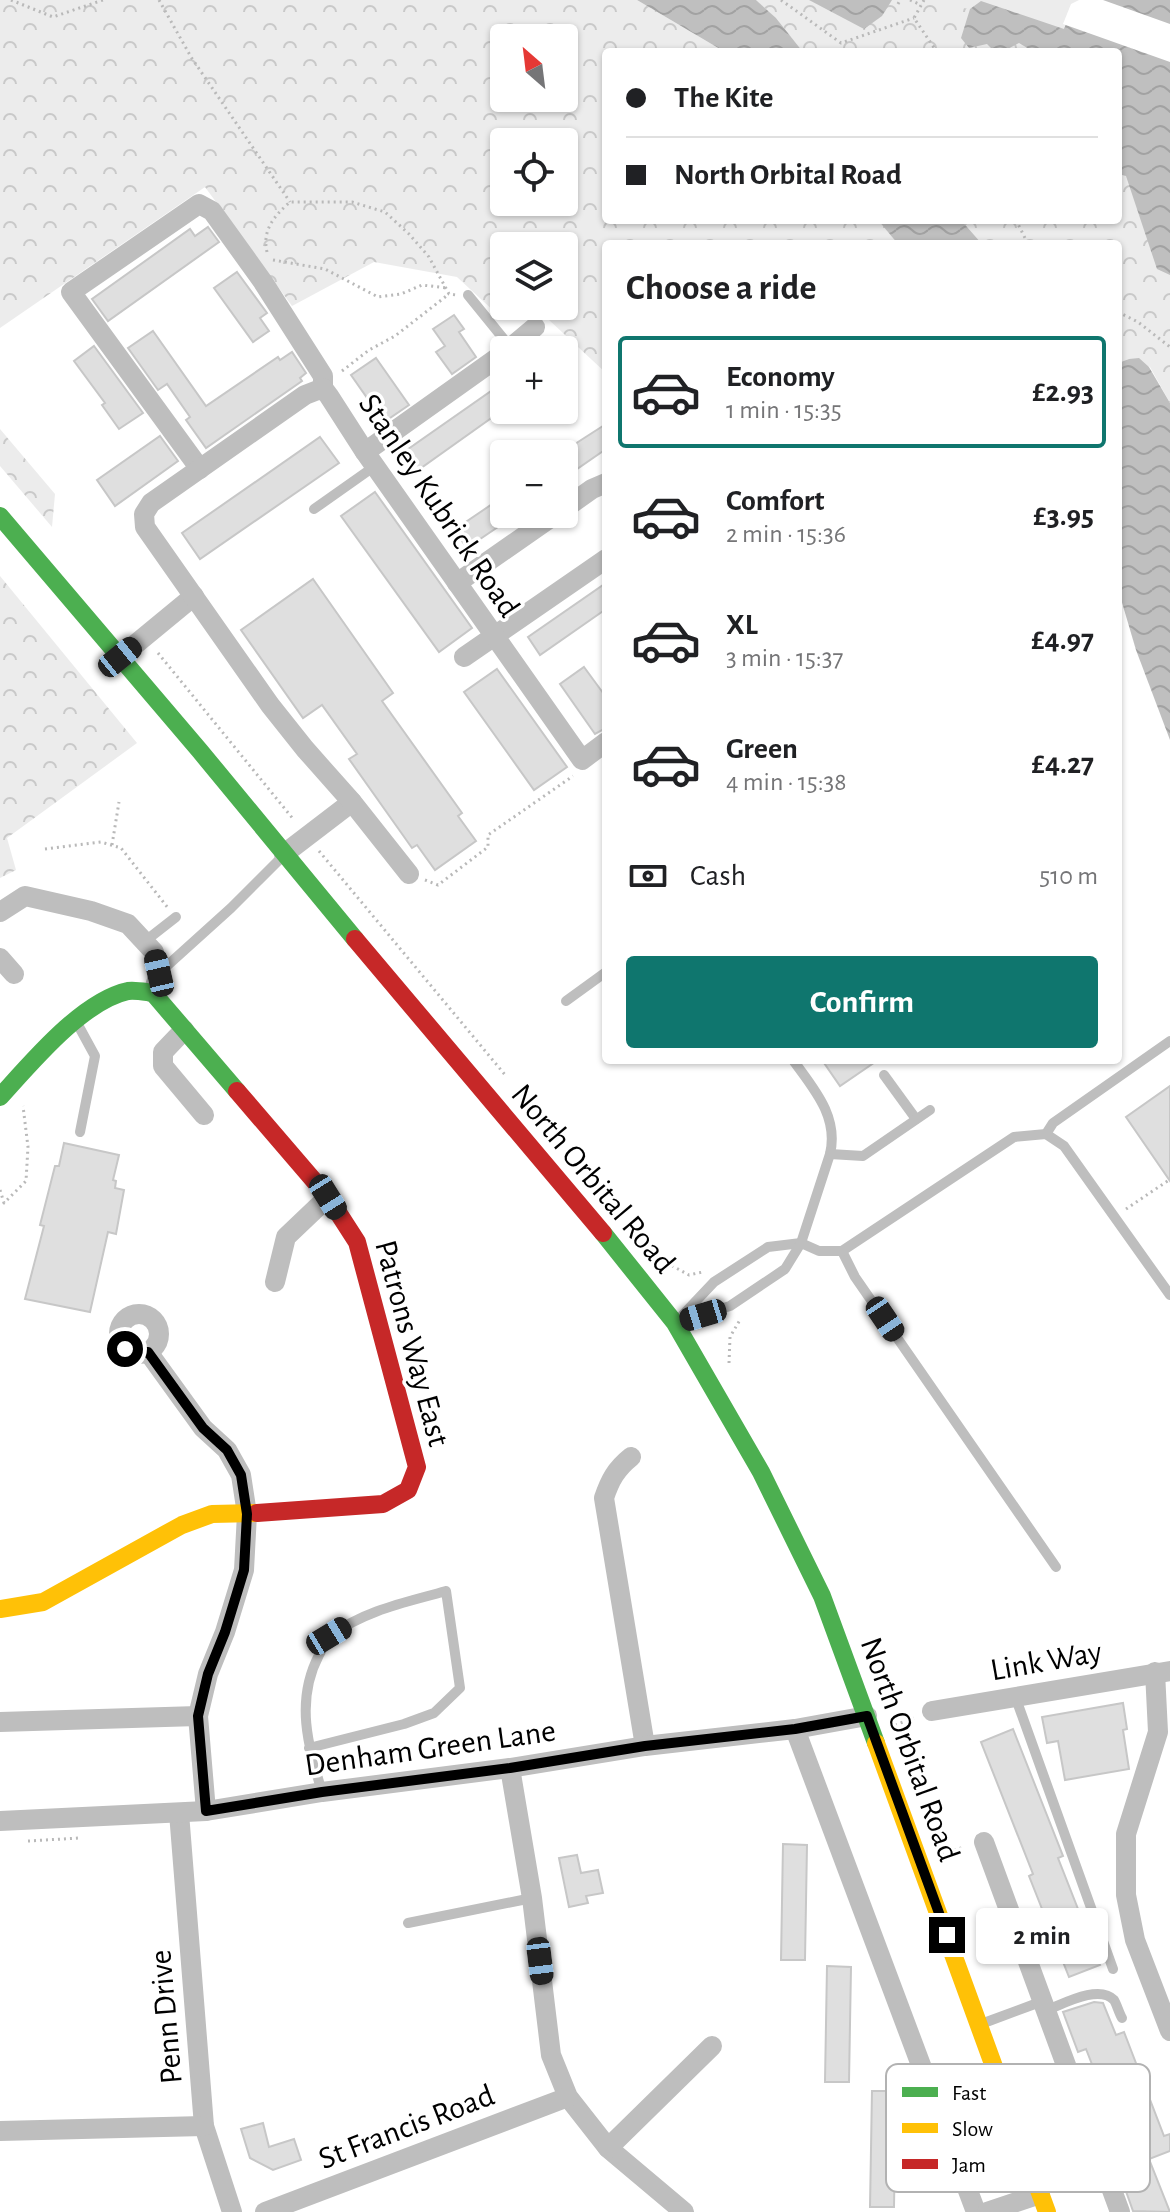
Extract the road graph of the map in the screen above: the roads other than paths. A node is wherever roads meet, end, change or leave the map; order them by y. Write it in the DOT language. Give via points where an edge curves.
graph roads {
  1 [pos="468,295"];
  2 [pos="535,327"];
  3 [pos="497,336"];
  4 [pos="524,336"];
  5 [pos="490,364"];
  6 [pos="323,388"];
  7 [pos="370,459"];
  8 [pos="200,469"];
  9 [pos="602,485"];
  10 [pos="578,499"];
  11 [pos="314,509"];
  12 [pos="0,516"];
  13 [pos="536,528"];
  14 [pos="602,562"];
  15 [pos="457,583"];
  16 [pos="194,596"];
  17 [pos="494,637"];
  18 [pos="120,657"];
  19 [pos="464,657"];
  20 [pos="602,745"];
  21 [pos="352,802"];
  22 [pos="284,854"];
  23 [pos="409,874"];
  24 [pos="0,912"];
  25 [pos="176,917"];
  26 [pos="144,942"];
  27 [pos="0,958"];
  28 [pos="159,973"];
  29 [pos="14,974"];
  30 [pos="602,975"];
  31 [pos="153,993"];
  32 [pos="566,1001"];
  33 [pos="76,1022"];
  34 [pos="184,1030"];
  35 [pos="1170,1041"];
  36 [pos="796,1064"];
  37 [pos="884,1075"];
  38 [pos="9,1096"];
  39 [pos="930,1110"];
  40 [pos="204,1115"];
  41 [pos="916,1119"];
  42 [pos="80,1132"];
  43 [pos="1046,1134"];
  44 [pos="830,1154"];
  45 [pos="328,1197"];
  46 [pos="801,1243"];
  47 [pos="842,1251"];
  48 [pos="275,1282"];
  49 [pos="1170,1295"];
  50 [pos="675,1323"];
  51 [pos="148,1352"];
  52 [pos="631,1457"];
  53 [pos="247,1514"];
  54 [pos="1056,1567"];
  55 [pos="0,1609"];
  56 [pos="1163,1671"];
  57 [pos="1015,1695"];
  58 [pos="932,1711"];
  59 [pos="198,1716"];
  60 [pos="0,1722"];
  61 [pos="870,1725"];
  62 [pos="795,1729"];
  63 [pos="645,1746"];
  64 [pos="309,1748"];
  65 [pos="510,1768"];
  66 [pos="322,1792"];
  67 [pos="206,1811"];
  68 [pos="179,1813"];
  69 [pos="0,1821"];
  70 [pos="984,1842"];
  71 [pos="532,1898"];
  72 [pos="408,1923"];
  73 [pos="1113,1969"];
  74 [pos="1045,2005"];
  75 [pos="1122,2018"];
  76 [pos="980,2024"];
  77 [pos="1170,2031"];
  78 [pos="712,2046"];
  79 [pos="921,2064"];
  80 [pos="994,2064"];
  81 [pos="1066,2064"];
  82 [pos="568,2097"];
  83 [pos="204,2126"];
  84 [pos="0,2131"];
  85 [pos="608,2148"];
  86 [pos="969,2192"];
  87 [pos="1113,2192"];
  88 [pos="1044,2203"];
  89 [pos="671,2208"];
  90 [pos="232,2212"];
  91 [pos="265,2212"];
  92 [pos="976,2212"];
  93 [pos="987,2212"];
  94 [pos="1120,2212"];
  1 -- 3 [label="lane"];
  2 -- 4 [label="street"];
  5 -- 7 [label="street"];
  6 -- 7 [label="street, Stanley Kubrick Road"];
  6 -- 8 [label="street, Stanley Kubrick Road" via="305,395"];
  6 -- 8 [label="street" via="323,376 263,282 212,211 199,204 71,292"];
  7 -- 11 [label="lane"];
  7 -- 15 [label="street, Stanley Kubrick Road"];
  8 -- 16 [label="street, Stanley Kubrick Road" via="151,503 144,514 145,527"];
  9 -- 10 [label="street"];
  12 -- 18 [label="main road, North Orbital Road"];
  13 -- 15 [label="street"];
  14 -- 17 [label="street"];
  15 -- 17 [label="street, Stanley Kubrick Road"];
  16 -- 18 [label="street"];
  16 -- 21 [label="street, Stanley Kubrick Road" via="270,705"];
  17 -- 19 [label="street"];
  17 -- 20 [label="street, Stanley Kubrick Road" via="582,760"];
  18 -- 22 [label="main road, North Orbital Road"];
  21 -- 22 [label="street"];
  21 -- 23 [label="street, Stanley Kubrick Road"];
  22 -- 28 [label="lane"];
  22 -- 50 [label="main road, North Orbital Road"];
  24 -- 26 [label="street" via="25,896 128,924"];
  25 -- 26 [label="lane"];
  26 -- 28 [label="street" via="154,952"];
  27 -- 29 [label="street"];
  28 -- 31 [label="street"];
  30 -- 32 [label="lane"];
  31 -- 33 [label="main road" via="131,990 102,1000"];
  31 -- 34 [label="main road, Patrons Way East"];
  33 -- 38 [label="main road" via="45,1047"];
  33 -- 42 [label="lane" via="95,1056"];
  34 -- 40 [label="street" via="163,1052 163,1066"];
  34 -- 45 [label="main road, Patrons Way East"];
  35 -- 43 [label="lane" via="1053,1123"];
  36 -- 44 [label="lane" via="825,1105 832,1127"];
  37 -- 41 [label="lane"];
  39 -- 41 [label="lane"];
  41 -- 44 [label="lane" via="863,1156"];
  43 -- 47 [label="lane" via="1014,1137"];
  43 -- 49 [label="lane" via="1064,1146"];
  44 -- 46 [label="lane"];
  45 -- 48 [label="street" via="286,1237"];
  45 -- 53 [label="main road, Patrons Way East" via="357,1242 417,1467 408,1490 383,1504"];
  46 -- 47 [label="lane" via="819,1251"];
  46 -- 50 [label="lane" via="768,1247 714,1282"];
  46 -- 50 [label="lane" via="785,1269 730,1306"];
  47 -- 54 [label="lane"];
  50 -- 61 [label="main road, North Orbital Road" via="761,1472 822,1596"];
  51 -- 53 [label="street" via="203,1428 227,1450 241,1475"];
  52 -- 63 [label="street" via="617,1468 604,1498"];
  53 -- 55 [label="main road, Patrons Way East" via="212,1514 182,1525 43,1602"];
  53 -- 59 [label="street" via="244,1570"];
  56 -- 57 [label="street, Link Way"];
  56 -- 77 [label="street" via="1158,1732 1126,1834 1126,1895 1135,1940"];
  57 -- 58 [label="street, Link Way"];
  57 -- 73 [label="lane"];
  59 -- 60 [label="street"];
  59 -- 67 [label="street"];
  61 -- 62 [label="street, Denham Green Lane"];
  61 -- 76 [label="main road, North Orbital Road"];
  62 -- 63 [label="street, Denham Green Lane"];
  62 -- 79 [label="street"];
  63 -- 65 [label="street, Denham Green Lane"];
  64 -- 64 [label="lane" via="309,1674 329,1636 367,1614 446,1591 460,1688 434,1713"];
  64 -- 66 [label="lane"];
  65 -- 66 [label="street, Denham Green Lane"];
  65 -- 71 [label="street"];
  66 -- 67 [label="street, Denham Green Lane"];
  67 -- 68 [label="street, Denham Green Lane"];
  68 -- 69 [label="street, Denham Green Lane"];
  68 -- 83 [label="street, Penn Drive"];
  70 -- 74 [label="street"];
  71 -- 72 [label="lane"];
  71 -- 82 [label="street" via="551,2055"];
  74 -- 75 [label="lane" via="1105,1994"];
  74 -- 76 [label="lane"];
  74 -- 81 [label="street"];
  76 -- 80 [label="main road, North Orbital Road"];
  78 -- 85 [label="street"];
  82 -- 85 [label="street"];
  82 -- 91 [label="street, St Francis Road"];
  83 -- 84 [label="street"];
  83 -- 90 [label="street, Penn Drive"];
  85 -- 89 [label="street"];
  86 -- 92 [label="street"];
  87 -- 94 [label="street"];
  88 -- 93 [label="street"];
}
